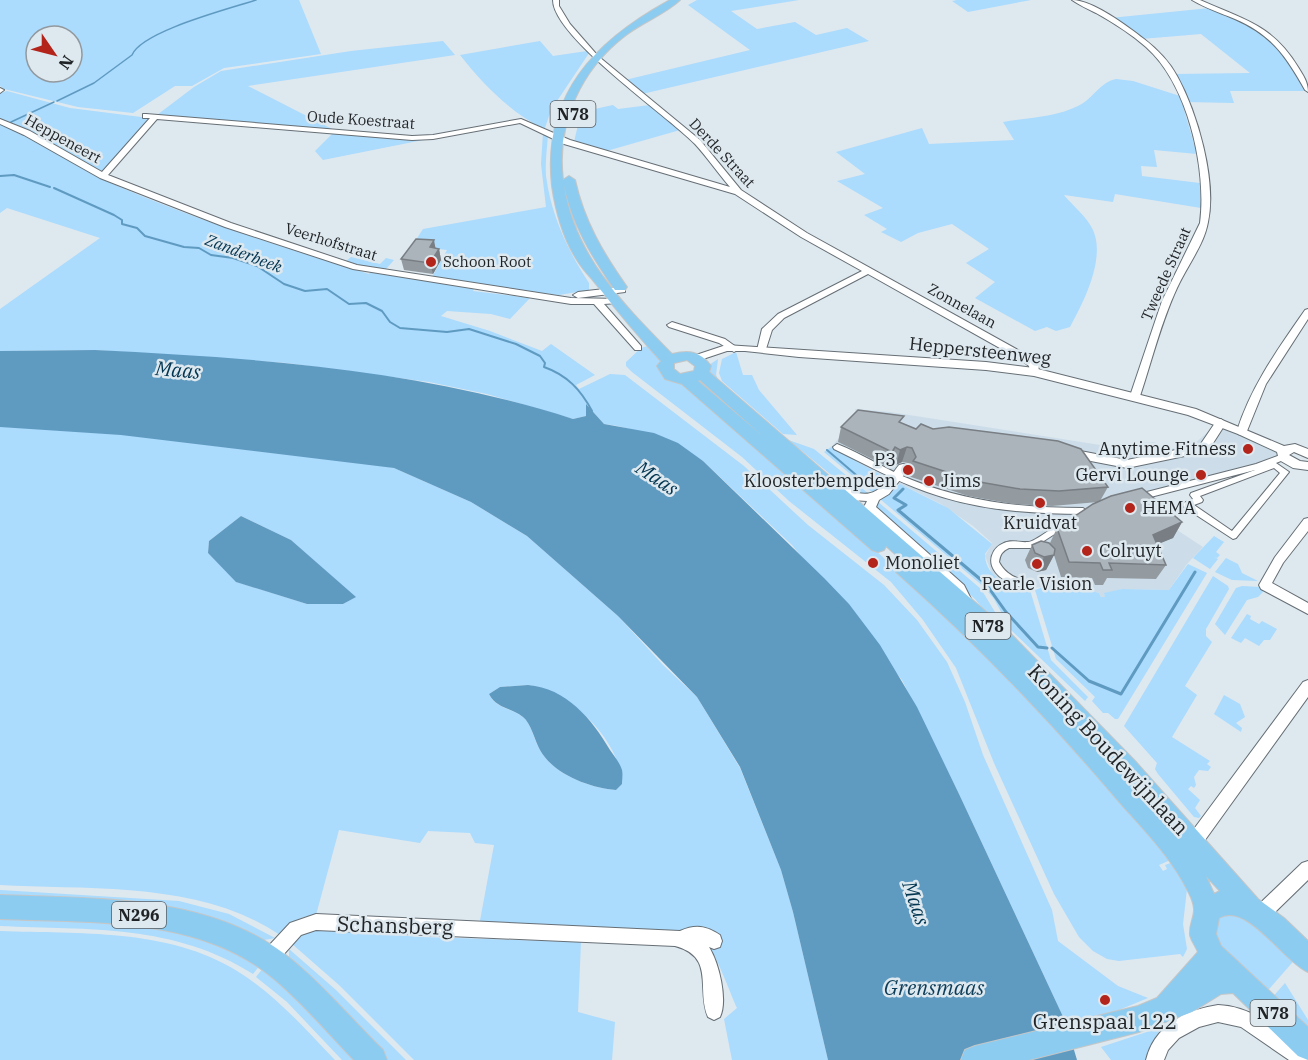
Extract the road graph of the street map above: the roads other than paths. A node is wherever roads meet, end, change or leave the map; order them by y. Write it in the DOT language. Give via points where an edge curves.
graph roads {
  1 [pos="556,0"];
  2 [pos="676,0"];
  3 [pos="687,0"];
  4 [pos="1076,0"];
  5 [pos="1195,0"];
  6 [pos="599,60"];
  7 [pos="1308,90"];
  8 [pos="6,123"];
  9 [pos="556,137"];
  10 [pos="567,142"];
  11 [pos="103,176"];
  12 [pos="738,192"];
  13 [pos="868,271"];
  14 [pos="615,294"];
  15 [pos="560,299"];
  16 [pos="597,301"];
  17 [pos="1308,312"];
  18 [pos="672,326"];
  19 [pos="638,348"];
  20 [pos="734,349"];
  21 [pos="762,350"];
  22 [pos="675,357"];
  23 [pos="697,369"];
  24 [pos="1034,372"];
  25 [pos="1136,396"];
  26 [pos="1221,423"];
  27 [pos="1242,431"];
  28 [pos="780,443"];
  29 [pos="837,447"];
  30 [pos="1060,452"];
  31 [pos="1283,453"];
  32 [pos="1308,454"];
  33 [pos="1308,466"];
  34 [pos="1285,472"];
  35 [pos="897,475"];
  36 [pos="849,494"];
  37 [pos="875,497"];
  38 [pos="1132,498"];
  39 [pos="873,513"];
  40 [pos="1308,522"];
  41 [pos="1031,585"];
  42 [pos="958,601"];
  43 [pos="1308,609"];
  44 [pos="1308,686"];
  45 [pos="1194,842"];
  46 [pos="1308,869"];
  47 [pos="0,907"];
  48 [pos="1258,910"];
  49 [pos="1208,912"];
  50 [pos="682,939"];
  51 [pos="714,941"];
  52 [pos="1212,955"];
  53 [pos="269,958"];
  54 [pos="1308,959"];
  55 [pos="1237,980"];
  56 [pos="1166,1007"];
  57 [pos="714,1011"];
  58 [pos="1308,1046"];
  59 [pos="373,1060"];
  60 [pos="975,1060"];
  61 [pos="1155,1060"];
  62 [pos="1303,1060"];
  1 -- 6 [label="street, Derde Straat" via="568,25"];
  2 -- 6 [label="main road, N78" via="630,27"];
  3 -- 6 [label="main road, N78" via="639,29"];
  4 -- 25 [label="street, Tweede Straat" via="1140,40 1167,64 1190,117 1201,159 1206,200 1204,222 1162,314"];
  5 -- 7 [label="street" via="1270,36"];
  6 -- 9 [label="main road, N78" via="572,90"];
  6 -- 10 [label="main road, N78" via="576,105"];
  6 -- 12 [label="street, Derde Straat" via="697,142"];
  8 -- 11 [label="street, Heppeneert"];
  9 -- 10 [label="street, Oude Koestraat"];
  9 -- 11 [label="street, Oude Koestraat" via="518,120 412,138 150,117"];
  9 -- 14 [label="main road, N78" via="555,170 564,214 586,264"];
  10 -- 12 [label="street, Oude Koestraat"];
  10 -- 14 [label="main road, N78" via="568,174 577,212"];
  11 -- 15 [label="street, Veerhofstraat" via="228,225 356,267"];
  12 -- 13 [label="street, Derde Straat"];
  13 -- 21 [label="street" via="781,316 768,329"];
  13 -- 24 [label="street, Zonnelaan" via="1025,358 1034,365"];
  14 -- 15 [label="street, Veerhofstraat"];
  14 -- 16 [label="street, Veerhofstraat"];
  14 -- 22 [label="main road, N78"];
  15 -- 16 [label="street, Veerhofstraat"];
  16 -- 19 [label="street"];
  17 -- 27 [label="street" via="1253,395"];
  18 -- 20 [label="street, Heppersteenweg" via="724,342"];
  20 -- 21 [label="street, Heppersteenweg"];
  20 -- 23 [label="street"];
  21 -- 24 [label="street, Heppersteenweg"];
  22 -- 23 [label="main road"];
  22 -- 23 [label="main road, N78" via="665,366 675,378"];
  23 -- 28 [label="main road, Koning Boudewijnlaan / N78"];
  23 -- 42 [label="main road, Koning Boudewijnlaan / N78"];
  24 -- 25 [label="street, Heppersteenweg"];
  25 -- 26 [label="street, Heppersteenweg"];
  26 -- 27 [label="street, Heppersteenweg"];
  26 -- 30 [label="street" via="1208,445 1201,449 1127,464"];
  27 -- 31 [label="street, Heppersteenweg"];
  28 -- 36 [label="street" via="799,451"];
  28 -- 42 [label="main road, Koning Boudewijnlaan / N78"];
  29 -- 35 [label="street"];
  31 -- 32 [label="street" via="1295,448"];
  31 -- 33 [label="street" via="1297,465"];
  31 -- 38 [label="street" via="1258,466"];
  34 -- 34 [label="street" via="1275,465 1194,495 1199,500 1187,505 1233,536"];
  35 -- 37 [label="street"];
  35 -- 41 [label="street" via="943,494 992,505 1025,510 1087,510 1030,546 1012,543 998,551 995,562 1002,574 1017,583"];
  36 -- 37 [label="street"];
  36 -- 39 [label="street"];
  37 -- 39 [label="street" via="870,507"];
  39 -- 42 [label="street" via="960,588"];
  40 -- 43 [label="street" via="1265,585"];
  42 -- 45 [label="main road, Koning Boudewijnlaan / N78" via="1042,677"];
  42 -- 49 [label="main road, Koning Boudewijnlaan / N78" via="1017,674 1116,781 1187,870 1203,894"];
  44 -- 45 [label="street"];
  45 -- 48 [label="main road, Koning Boudewijnlaan / N78"];
  46 -- 48 [label="street"];
  47 -- 53 [label="main road, N296" via="161,917 217,931"];
  48 -- 49 [label="main road" via="1226,902"];
  48 -- 54 [label="main road, N78"];
  49 -- 52 [label="main road, N78" via="1203,935"];
  50 -- 51 [label="street, Schansberg" via="695,932"];
  50 -- 53 [label="street, Schansberg" via="316,922 296,929"];
  50 -- 57 [label="street" via="700,948 708,960"];
  52 -- 55 [label="main road, N78"];
  52 -- 56 [label="main road"];
  53 -- 59 [label="main road, N296" via="307,991"];
  55 -- 56 [label="main road" via="1218,981 1183,1003"];
  55 -- 58 [label="main road, N78"];
  56 -- 60 [label="main road" via="1096,1031"];
  61 -- 62 [label="street" via="1162,1041 1173,1031 1204,1016 1224,1013 1245,1018"];
}
